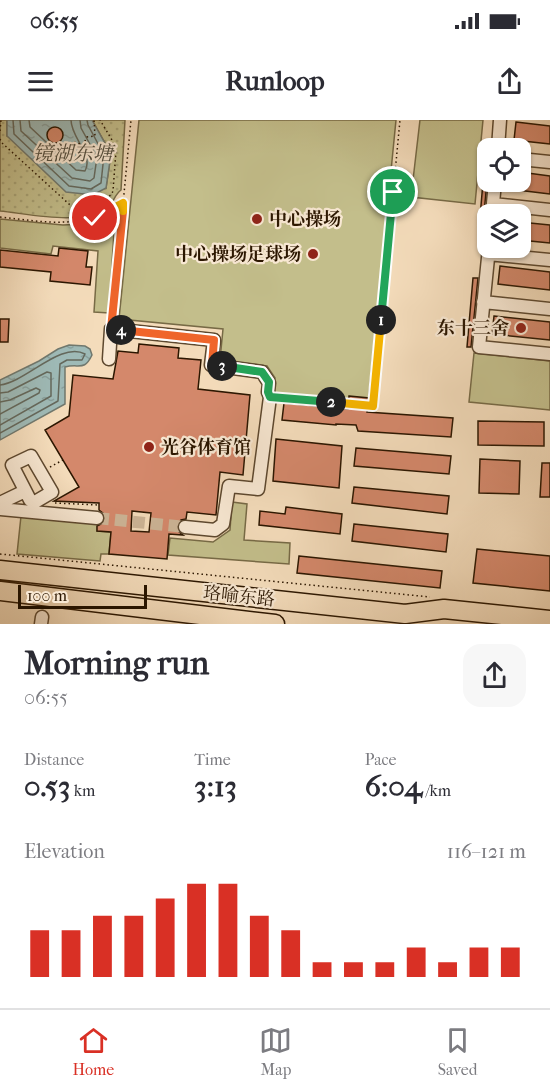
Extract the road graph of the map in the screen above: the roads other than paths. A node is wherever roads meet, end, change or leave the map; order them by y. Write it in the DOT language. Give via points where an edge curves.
graph roads {
  1 [pos="500,120"];
  2 [pos="499,138"];
  3 [pos="531,160"];
  4 [pos="550,162"];
  5 [pos="531,210"];
  6 [pos="550,210"];
  7 [pos="531,257"];
  8 [pos="487,258"];
  9 [pos="550,260"];
  10 [pos="483,302"];
  11 [pos="550,309"];
  12 [pos="550,354"];
  13 [pos="109,359"];
  14 [pos="25,491"];
  15 [pos="0,503"];
  16 [pos="0,509"];
  17 [pos="97,518"];
  18 [pos="185,527"];
  19 [pos="0,570"];
  20 [pos="0,591"];
  21 [pos="405,614"];
  22 [pos="550,620"];
  23 [pos="240,622"];
  24 [pos="470,623"];
  25 [pos="275,624"];
  1 -- 2 [label="street"];
  3 -- 4 [label="street"];
  5 -- 6 [label="street"];
  7 -- 9 [label="street"];
  8 -- 10 [label="street"];
  10 -- 11 [label="street"];
  10 -- 12 [label="street" via="479,347"];
  13 -- 18 [label="street" via="113,346 111,329 214,340 207,355 212,365 262,372 269,382 258,489 229,486 223,524 215,531"];
  14 -- 14 [label="street" via="12,465 31,456 45,470 51,497 36,502"];
  14 -- 15 [label="street"];
  16 -- 17 [label="street"];
  19 -- 21 [label="highway, 珞喻东路"];
  20 -- 23 [label="highway, 珞喻东路"];
  21 -- 22 [label="highway, 珞喻东路" via="444,609"];
  21 -- 24 [label="highway"];
  23 -- 25 [label="highway, 珞喻东路"];
}
